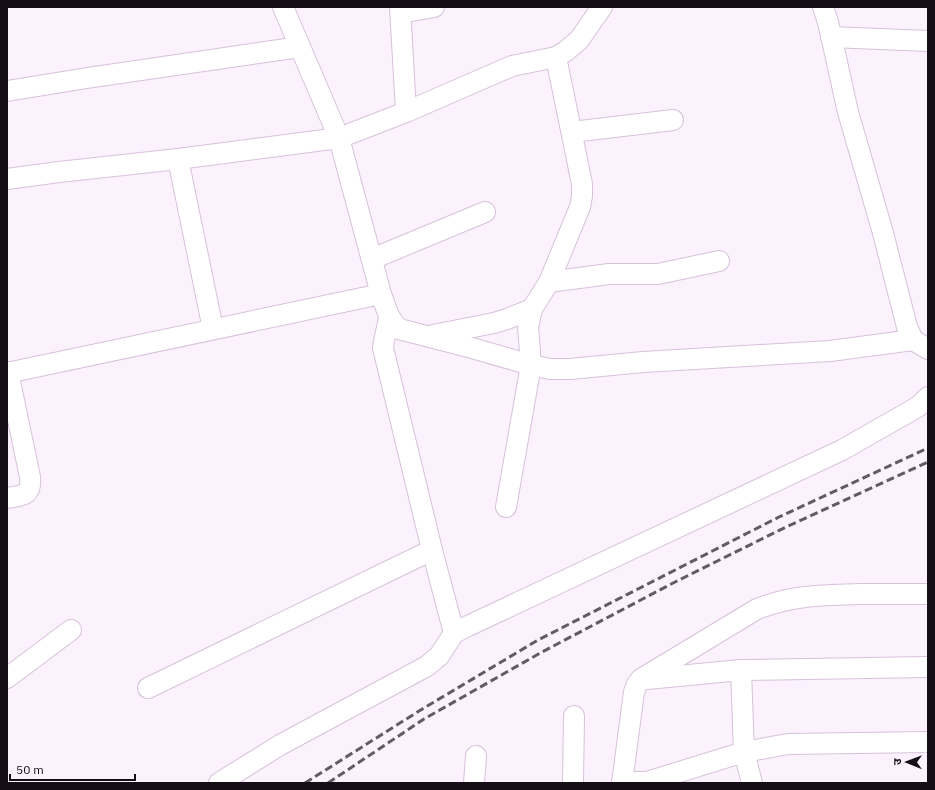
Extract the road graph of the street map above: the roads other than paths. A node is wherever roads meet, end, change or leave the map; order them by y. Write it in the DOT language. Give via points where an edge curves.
graph roads {
  1 [pos="283,7"];
  2 [pos="434,7"];
  3 [pos="823,7"];
  4 [pos="400,10"];
  5 [pos="596,10"];
  6 [pos="831,37"];
  7 [pos="928,41"];
  8 [pos="300,47"];
  9 [pos="556,57"];
  10 [pos="7,91"];
  11 [pos="406,112"];
  12 [pos="673,120"];
  13 [pos="572,132"];
  14 [pos="339,138"];
  15 [pos="178,159"];
  16 [pos="7,179"];
  17 [pos="486,212"];
  18 [pos="372,259"];
  19 [pos="719,261"];
  20 [pos="548,282"];
  21 [pos="381,294"];
  22 [pos="532,309"];
  23 [pos="390,318"];
  24 [pos="213,329"];
  25 [pos="425,336"];
  26 [pos="920,344"];
  27 [pos="531,365"];
  28 [pos="7,373"];
  29 [pos="928,397"];
  30 [pos="7,498"];
  31 [pos="506,507"];
  32 [pos="432,550"];
  33 [pos="928,594"];
  34 [pos="71,630"];
  35 [pos="454,633"];
  36 [pos="928,667"];
  37 [pos="741,670"];
  38 [pos="7,678"];
  39 [pos="641,679"];
  40 [pos="148,688"];
  41 [pos="574,716"];
  42 [pos="928,742"];
  43 [pos="744,752"];
  44 [pos="476,756"];
  45 [pos="622,782"];
  46 [pos="219,783"];
  47 [pos="474,783"];
  48 [pos="573,783"];
  49 [pos="752,783"];
  1 -- 8 [label="street"];
  2 -- 4 [label="street"];
  3 -- 6 [label="street"];
  4 -- 11 [label="street"];
  5 -- 9 [label="street" via="579,40"];
  6 -- 7 [label="street"];
  6 -- 26 [label="street" via="848,112 907,327"];
  8 -- 10 [label="street"];
  8 -- 14 [label="street"];
  9 -- 11 [label="street" via="512,66"];
  9 -- 13 [label="street"];
  11 -- 14 [label="street"];
  12 -- 13 [label="street"];
  13 -- 20 [label="street" via="582,196 580,207"];
  14 -- 15 [label="street"];
  14 -- 18 [label="street"];
  15 -- 16 [label="street"];
  15 -- 24 [label="street"];
  17 -- 18 [label="street"];
  18 -- 21 [label="street"];
  19 -- 20 [label="street" via="658,274 609,274"];
  20 -- 22 [label="street"];
  21 -- 23 [label="street"];
  21 -- 24 [label="street"];
  22 -- 25 [label="street" via="494,323"];
  22 -- 27 [label="street" via="528,327"];
  23 -- 25 [label="street" via="399,329"];
  23 -- 32 [label="street" via="383,348"];
  24 -- 28 [label="street"];
  25 -- 27 [label="street"];
  26 -- 27 [label="street" via="570,369 550,369"];
  27 -- 31 [label="street"];
  28 -- 30 [label="street" via="31,485 24,495"];
  29 -- 35 [label="street" via="919,406 842,450"];
  32 -- 35 [label="street"];
  32 -- 40 [label="street"];
  33 -- 39 [label="street" via="826,595 773,602 757,609"];
  34 -- 38 [label="street"];
  35 -- 46 [label="street" via="439,656 427,666 280,744"];
  36 -- 37 [label="street"];
  37 -- 39 [label="street"];
  37 -- 43 [label="street"];
  39 -- 45 [label="street" via="634,692"];
  41 -- 48 [label="street"];
  42 -- 43 [label="street" via="788,744"];
  43 -- 45 [label="street" via="658,779"];
  43 -- 49 [label="street"];
  44 -- 47 [label="street"];
}
